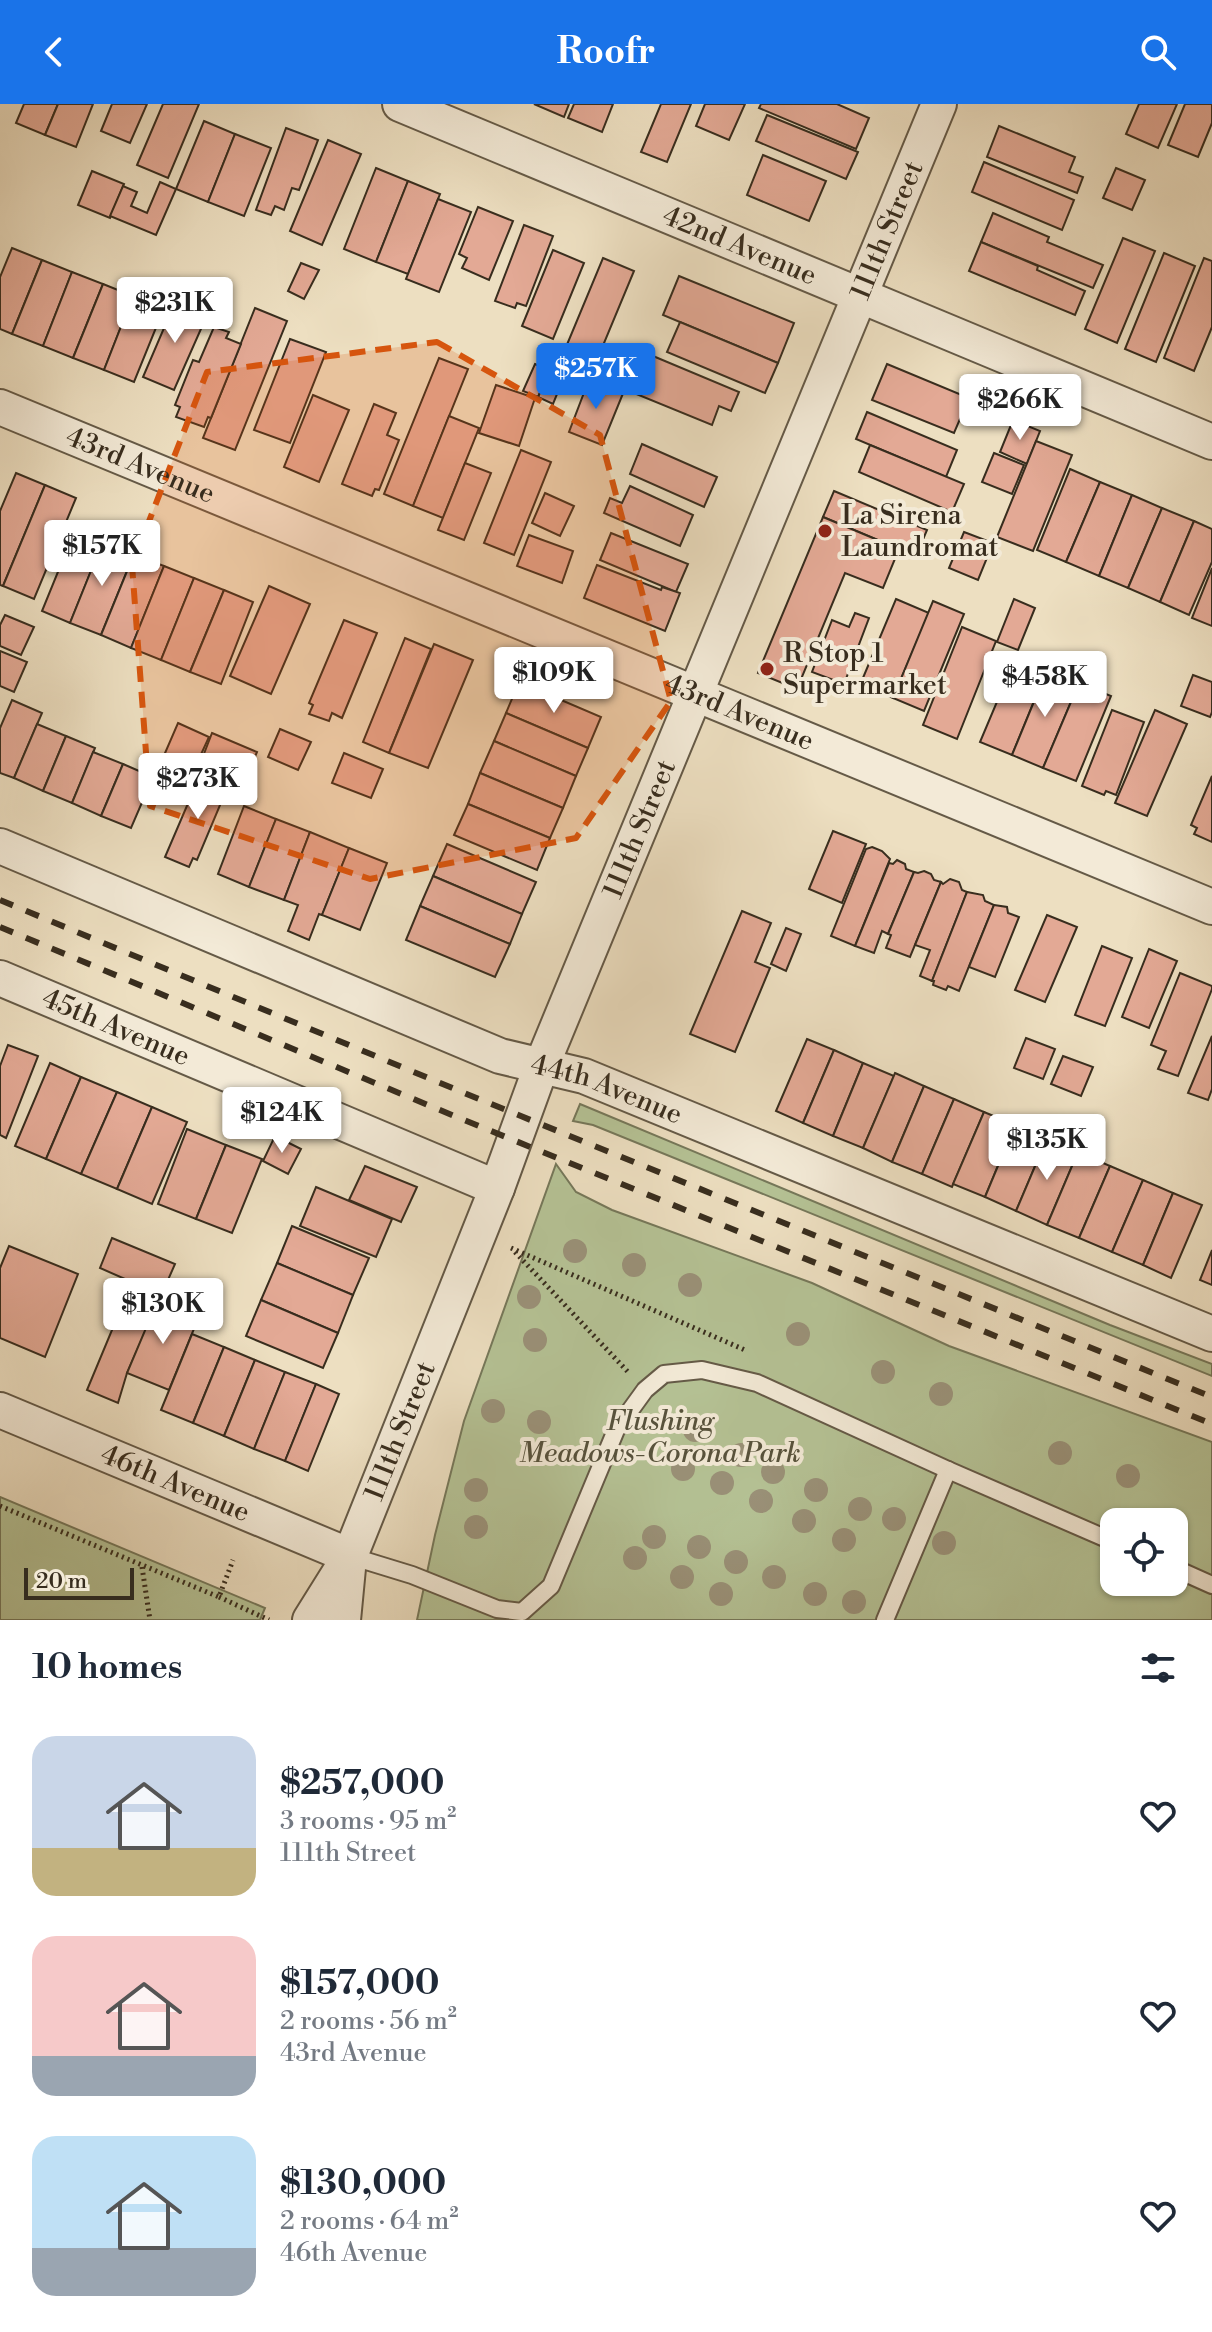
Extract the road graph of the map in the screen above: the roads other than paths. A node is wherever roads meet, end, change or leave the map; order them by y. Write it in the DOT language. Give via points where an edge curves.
graph roads {
  1 [pos="400,104"];
  2 [pos="939,104"];
  3 [pos="859,295"];
  4 [pos="0,407"];
  5 [pos="1212,442"];
  6 [pos="695,692"];
  7 [pos="0,846"];
  8 [pos="1212,907"];
  9 [pos="0,978"];
  10 [pos="541,1067"];
  11 [pos="497,1188"];
  12 [pos="1212,1334"];
  13 [pos="0,1410"];
  14 [pos="948,1470"];
  15 [pos="1100,1536"];
  16 [pos="350,1556"];
  17 [pos="1188,1574"];
  18 [pos="1212,1585"];
  19 [pos="310,1620"];
  20 [pos="343,1620"];
  21 [pos="885,1620"];
  1 -- 3 [label="street, 42nd Avenue"];
  2 -- 3 [label="street, 111th Street"];
  3 -- 5 [label="street, 42nd Avenue"];
  3 -- 6 [label="street, 111th Street"];
  4 -- 6 [label="street, 43rd Avenue"];
  6 -- 8 [label="street, 43rd Avenue"];
  6 -- 10 [label="street, 111th Street"];
  7 -- 10 [label="street, 44th Avenue" via="500,1056"];
  9 -- 11 [label="street, 45th Avenue"];
  10 -- 11 [label="street, 111th Street"];
  10 -- 12 [label="street, 44th Avenue" via="584,1076"];
  11 -- 16 [label="street, 111th Street"];
  13 -- 16 [label="street, 46th Avenue"];
  14 -- 15 [label="lane"];
  14 -- 16 [label="lane" via="757,1383 702,1370 664,1374 645,1390 616,1430 551,1586 522,1612 497,1609"];
  14 -- 21 [label="lane"];
  16 -- 19 [label="street, 111th Street"];
  16 -- 20 [label="street, 111th Street"];
  17 -- 18 [label="lane"];
}
